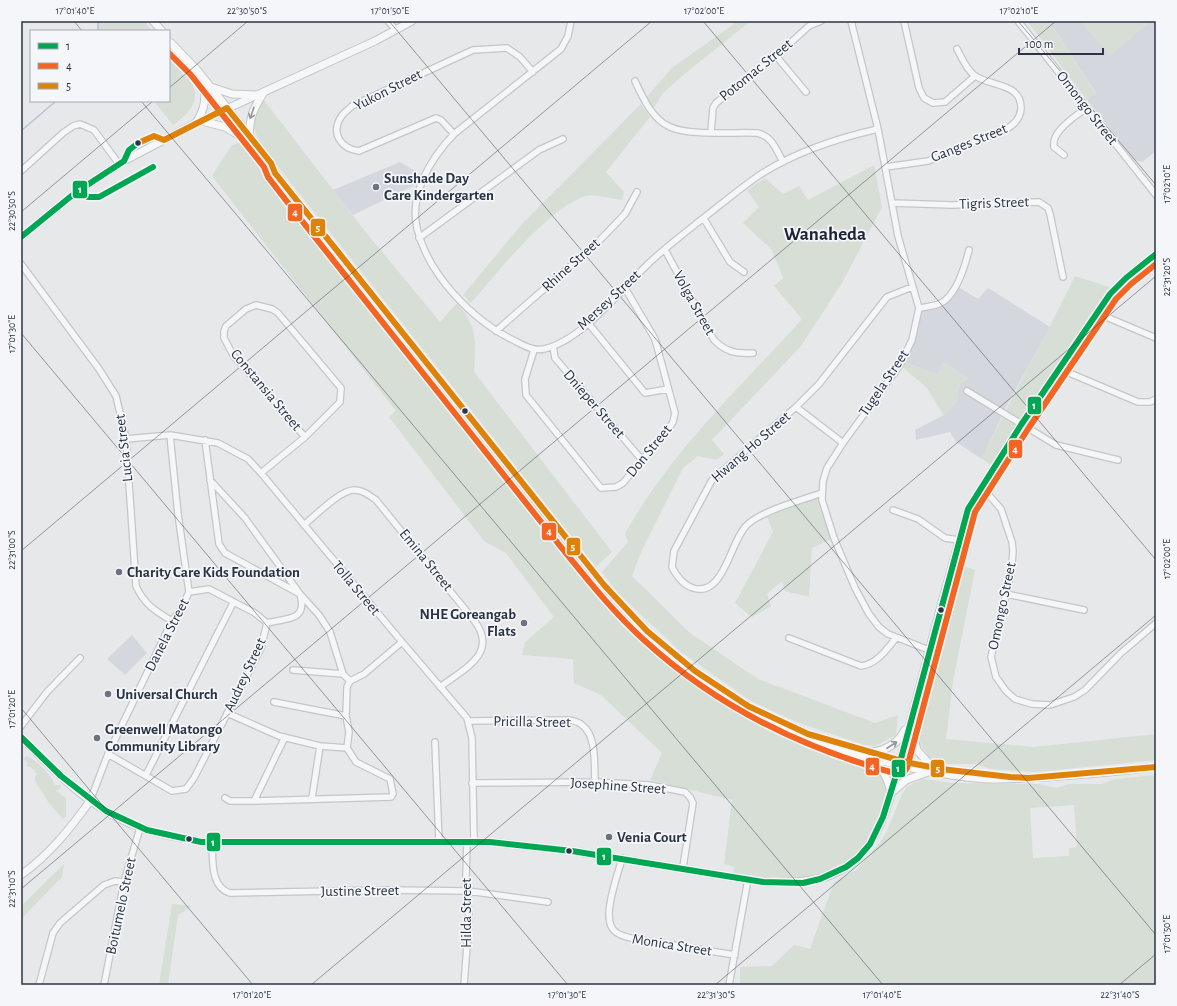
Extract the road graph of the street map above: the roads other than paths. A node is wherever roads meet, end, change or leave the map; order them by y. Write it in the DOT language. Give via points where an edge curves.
graph roads {
  1 [pos="154,21"];
  2 [pos="388,21"];
  3 [pos="412,21"];
  4 [pos="571,21"];
  5 [pos="821,21"];
  6 [pos="851,21"];
  7 [pos="904,21"];
  8 [pos="1018,21"];
  9 [pos="161,30"];
  10 [pos="396,30"];
  11 [pos="170,42"];
  12 [pos="958,49"];
  13 [pos="776,56"];
  14 [pos="533,72"];
  15 [pos="974,76"];
  16 [pos="635,81"];
  17 [pos="206,86"];
  18 [pos="264,92"];
  19 [pos="806,92"];
  20 [pos="256,95"];
  21 [pos="1086,108"];
  22 [pos="225,109"];
  23 [pos="199,122"];
  24 [pos="878,129"];
  25 [pos="711,132"];
  26 [pos="454,134"];
  27 [pos="247,138"];
  28 [pos="563,139"];
  29 [pos="1064,155"];
  30 [pos="783,162"];
  31 [pos="119,164"];
  32 [pos="886,167"];
  33 [pos="21,171"];
  34 [pos="637,192"];
  35 [pos="1156,194"];
  36 [pos="892,203"];
  37 [pos="704,218"];
  38 [pos="21,237"];
  39 [pos="419,238"];
  40 [pos="665,250"];
  41 [pos="969,250"];
  42 [pos="1156,254"];
  43 [pos="21,264"];
  44 [pos="744,272"];
  45 [pos="1063,277"];
  46 [pos="912,287"];
  47 [pos="625,288"];
  48 [pos="919,308"];
  49 [pos="1097,313"];
  50 [pos="589,324"];
  51 [pos="496,331"];
  52 [pos="1156,338"];
  53 [pos="553,346"];
  54 [pos="534,350"];
  55 [pos="753,353"];
  56 [pos="1060,369"];
  57 [pos="668,389"];
  58 [pos="967,391"];
  59 [pos="1156,400"];
  60 [pos="796,407"];
  61 [pos="1021,424"];
  62 [pos="170,435"];
  63 [pos="305,436"];
  64 [pos="126,439"];
  65 [pos="205,440"];
  66 [pos="843,443"];
  67 [pos="642,460"];
  68 [pos="1118,460"];
  69 [pos="261,473"];
  70 [pos="210,480"];
  71 [pos="982,486"];
  72 [pos="822,493"];
  73 [pos="893,510"];
  74 [pos="304,525"];
  75 [pos="959,540"];
  76 [pos="189,592"];
  77 [pos="300,594"];
  78 [pos="1006,594"];
  79 [pos="233,603"];
  80 [pos="1084,610"];
  81 [pos="172,621"];
  82 [pos="267,623"];
  83 [pos="1156,623"];
  84 [pos="790,638"];
  85 [pos="896,638"];
  86 [pos="402,642"];
  87 [pos="929,650"];
  88 [pos="80,658"];
  89 [pos="293,670"];
  90 [pos="343,674"];
  91 [pos="350,681"];
  92 [pos="440,687"];
  93 [pos="274,702"];
  94 [pos="227,713"];
  95 [pos="346,716"];
  96 [pos="469,722"];
  97 [pos="910,723"];
  98 [pos="21,726"];
  99 [pos="806,734"];
  100 [pos="21,737"];
  101 [pos="285,737"];
  102 [pos="435,742"];
  103 [pos="320,746"];
  104 [pos="347,748"];
  105 [pos="864,752"];
  106 [pos="108,754"];
  107 [pos="869,758"];
  108 [pos="900,763"];
  109 [pos="1156,767"];
  110 [pos="931,770"];
  111 [pos="146,775"];
  112 [pos="472,782"];
  113 [pos="595,782"];
  114 [pos="891,793"];
  115 [pos="226,798"];
  116 [pos="312,798"];
  117 [pos="90,801"];
  118 [pos="254,801"];
  119 [pos="140,828"];
  120 [pos="212,842"];
  121 [pos="439,842"];
  122 [pos="471,842"];
  123 [pos="622,858"];
  124 [pos="683,867"];
  125 [pos="21,876"];
  126 [pos="748,879"];
  127 [pos="124,882"];
  128 [pos="468,891"];
  129 [pos="548,902"];
  130 [pos="735,955"];
  131 [pos="40,985"];
  132 [pos="104,985"];
  133 [pos="464,985"];
  134 [pos="729,985"];
  1 -- 9 [label="main road"];
  2 -- 10 [label="street"];
  3 -- 10 [label="street"];
  4 -- 14 [label="street" via="568,36 561,49"];
  5 -- 13 [label="street, Potomac Street" via="809,26"];
  6 -- 24 [label="street"];
  7 -- 15 [label="street" via="919,88 924,98 933,103 945,102"];
  8 -- 21 [label="street, Omongo Street"];
  10 -- 18 [label="street"];
  11 -- 17 [label="main road"];
  12 -- 15 [label="street"];
  13 -- 19 [label="street"];
  13 -- 25 [label="street, Potomac Street" via="716,103"];
  14 -- 26 [label="street"];
  14 -- 26 [label="street, Yukon Street" via="520,57 507,48 473,50 352,106 341,117 336,128 340,142 348,150 359,151 436,118"];
  15 -- 32 [label="street, Ganges Street" via="1008,88 1015,94 1021,109 1014,124 939,157"];
  16 -- 25 [label="street" via="652,111 666,125 682,131"];
  17 -- 20 [label="main road" via="232,94"];
  17 -- 22 [label="main road"];
  17 -- 23 [label="main road" via="205,104"];
  18 -- 20 [label="street"];
  18 -- 27 [label="main road, one-way" via="249,122"];
  20 -- 22 [label="street"];
  21 -- 29 [label="street" via="1058,132 1054,147"];
  21 -- 35 [label="street, Omongo Street"];
  22 -- 23 [label="street"];
  22 -- 27 [label="main road"];
  23 -- 27 [label="main road" via="225,127"];
  23 -- 31 [label="street"];
  24 -- 30 [label="street, Mersey Street" via="839,138"];
  24 -- 32 [label="street"];
  25 -- 30 [label="street" via="766,135"];
  26 -- 39 [label="street" via="432,164 419,191 416,223"];
  27 -- 99 [label="main road" via="267,167 275,173 592,571 632,617 667,650 733,698 773,720"];
  28 -- 39 [label="street" via="539,150"];
  30 -- 37 [label="street, Mersey Street" via="761,174"];
  31 -- 33 [label="street" via="94,130 80,124 63,133"];
  31 -- 38 [label="street" via="75,193"];
  32 -- 36 [label="street"];
  34 -- 51 [label="street, Rhine Street" via="625,214 600,240"];
  36 -- 45 [label="street, Tigris Street" via="1044,204 1050,214"];
  36 -- 46 [label="street"];
  37 -- 40 [label="street, Mersey Street"];
  37 -- 44 [label="street" via="730,262"];
  39 -- 51 [label="street" via="452,290 477,317"];
  40 -- 47 [label="street, Mersey Street"];
  40 -- 55 [label="street, Volga Street" via="714,340 730,352"];
  41 -- 48 [label="street" via="965,269 947,299 940,304"];
  42 -- 49 [label="main road" via="1114,289"];
  43 -- 64 [label="street, Lucia Street" via="110,384 116,396"];
  46 -- 48 [label="street"];
  46 -- 60 [label="street, Hwang Ho Street" via="887,297 829,372"];
  47 -- 50 [label="street, Mersey Street"];
  47 -- 57 [label="street, Don Street" via="655,339"];
  48 -- 66 [label="street, Tugela Street" via="912,340 902,361"];
  49 -- 52 [label="street"];
  49 -- 56 [label="main road"];
  50 -- 53 [label="street, Mersey Street"];
  50 -- 57 [label="street" via="645,392"];
  51 -- 54 [label="street"];
  53 -- 54 [label="street, Mersey Street"];
  53 -- 67 [label="street, Dnieper Street" via="555,358"];
  54 -- 67 [label="street, Don Street" via="525,379 526,395 601,488 616,487 623,483"];
  56 -- 59 [label="street" via="1138,402"];
  56 -- 61 [label="main road"];
  57 -- 67 [label="street, Don Street" via="675,413 673,422"];
  58 -- 61 [label="street"];
  60 -- 66 [label="street"];
  60 -- 72 [label="street, Hwang Ho Street" via="712,480 674,551 672,567 679,578 690,586 700,589 710,586 721,574 740,534 751,522"];
  61 -- 68 [label="street" via="1060,447"];
  61 -- 71 [label="main road"];
  62 -- 64 [label="street, Tolla Street"];
  62 -- 65 [label="street, Tolla Street"];
  62 -- 76 [label="street, Danela Street"];
  63 -- 63 [label="street, Constansia Street" via="228,347 224,338 226,326 246,309 256,306 278,313 341,388 340,402"];
  63 -- 69 [label="street, Constansia Street"];
  64 -- 81 [label="street, Lucia Street" via="136,586 141,598 149,607"];
  65 -- 69 [label="street, Tolla Street" via="237,452"];
  65 -- 70 [label="street"];
  66 -- 72 [label="street, Tugela Street" via="827,468"];
  69 -- 74 [label="street, Tolla Street"];
  70 -- 77 [label="street" via="245,518"];
  70 -- 77 [label="street" via="219,544 225,553"];
  71 -- 75 [label="main road" via="968,509"];
  71 -- 78 [label="street, Omongo Street" via="1001,509 1012,542 1013,563"];
  72 -- 85 [label="street, Tugela Street" via="823,506 832,532 861,601 879,627"];
  73 -- 75 [label="street" via="918,519 945,538"];
  74 -- 86 [label="street, Tolla Street"];
  74 -- 92 [label="street, Emina Street" via="345,492 363,492 376,500 480,627 484,644 476,659"];
  75 -- 87 [label="main road"];
  76 -- 79 [label="street, Audrey Street" via="209,589"];
  76 -- 81 [label="street, Danela Street"];
  77 -- 82 [label="street" via="303,604 298,615 292,619 279,619"];
  77 -- 90 [label="street" via="320,615 330,632"];
  78 -- 80 [label="street"];
  78 -- 83 [label="street, Omongo Street" via="991,657 992,668 1006,691 1015,699 1027,703 1050,705 1080,694"];
  79 -- 82 [label="street, Audrey Street" via="255,612"];
  79 -- 111 [label="street"];
  81 -- 106 [label="street, Danela Street"];
  82 -- 94 [label="street, Audrey Street" via="261,648"];
  84 -- 85 [label="street" via="861,666 871,664 880,657"];
  85 -- 87 [label="street, Tugela Street"];
  86 -- 91 [label="street" via="364,674"];
  86 -- 92 [label="street, Tolla Street"];
  87 -- 97 [label="main road"];
  88 -- 98 [label="street" via="46,692"];
  89 -- 90 [label="street"];
  90 -- 91 [label="street"];
  91 -- 95 [label="street" via="347,687"];
  92 -- 96 [label="street, Tolla Street" via="461,709"];
  93 -- 95 [label="street"];
  94 -- 101 [label="street"];
  94 -- 111 [label="street, Audrey Street" via="192,784 186,789 172,791"];
  95 -- 104 [label="street" via="349,732"];
  96 -- 112 [label="street, Tolla Street" via="472,738"];
  96 -- 113 [label="street, Pricilla Street" via="570,720 582,724 589,734 592,745"];
  105 -- 97 [label="main road, one-way" via="880,751 890,747 902,736"];
  97 -- 108 [label="main road"];
  97 -- 110 [label="main road" via="917,750"];
  99 -- 105 [label="main road"];
  99 -- 107 [label="main road" via="818,741"];
  100 -- 117 [label="street"];
  101 -- 103 [label="street"];
  101 -- 118 [label="street"];
  102 -- 121 [label="street"];
  103 -- 104 [label="street"];
  103 -- 116 [label="street"];
  104 -- 116 [label="street" via="356,762 390,778 393,795"];
  105 -- 108 [label="main road"];
  106 -- 111 [label="street, Audrey Street"];
  106 -- 117 [label="street, Danela Street"];
  107 -- 108 [label="main road"];
  107 -- 114 [label="main road" via="884,772"];
  108 -- 110 [label="main road"];
  108 -- 114 [label="street"];
  109 -- 110 [label="main road" via="1011,778"];
  110 -- 114 [label="main road" via="906,780"];
  112 -- 113 [label="street, Josephine Street"];
  112 -- 122 [label="street, Tolla Street"];
  113 -- 124 [label="street, Josephine Street" via="649,785 679,790 690,797 693,802"];
  114 -- 126 [label="street" via="876,833 858,858 846,867 820,879 803,883"];
  115 -- 118 [label="street" via="230,801"];
  116 -- 118 [label="street"];
  117 -- 119 [label="street"];
  117 -- 125 [label="street" via="70,830"];
  119 -- 120 [label="street" via="182,839"];
  119 -- 127 [label="street, Boitumelo Street"];
  120 -- 121 [label="street"];
  120 -- 128 [label="street, Justine Street" via="217,883 221,889 230,893"];
  121 -- 122 [label="street"];
  122 -- 123 [label="street" via="510,844"];
  122 -- 128 [label="street, Hilda Street" via="466,876"];
  123 -- 124 [label="street"];
  123 -- 130 [label="street, Monica Street" via="610,904 609,918 616,932 635,939"];
  124 -- 126 [label="street"];
  126 -- 130 [label="street"];
  127 -- 131 [label="street" via="115,881 104,885 60,923 53,933"];
  127 -- 132 [label="street, Boitumelo Street"];
  128 -- 129 [label="street, Justine Street"];
  128 -- 133 [label="street, Hilda Street" via="469,920"];
  130 -- 134 [label="street"];
}
